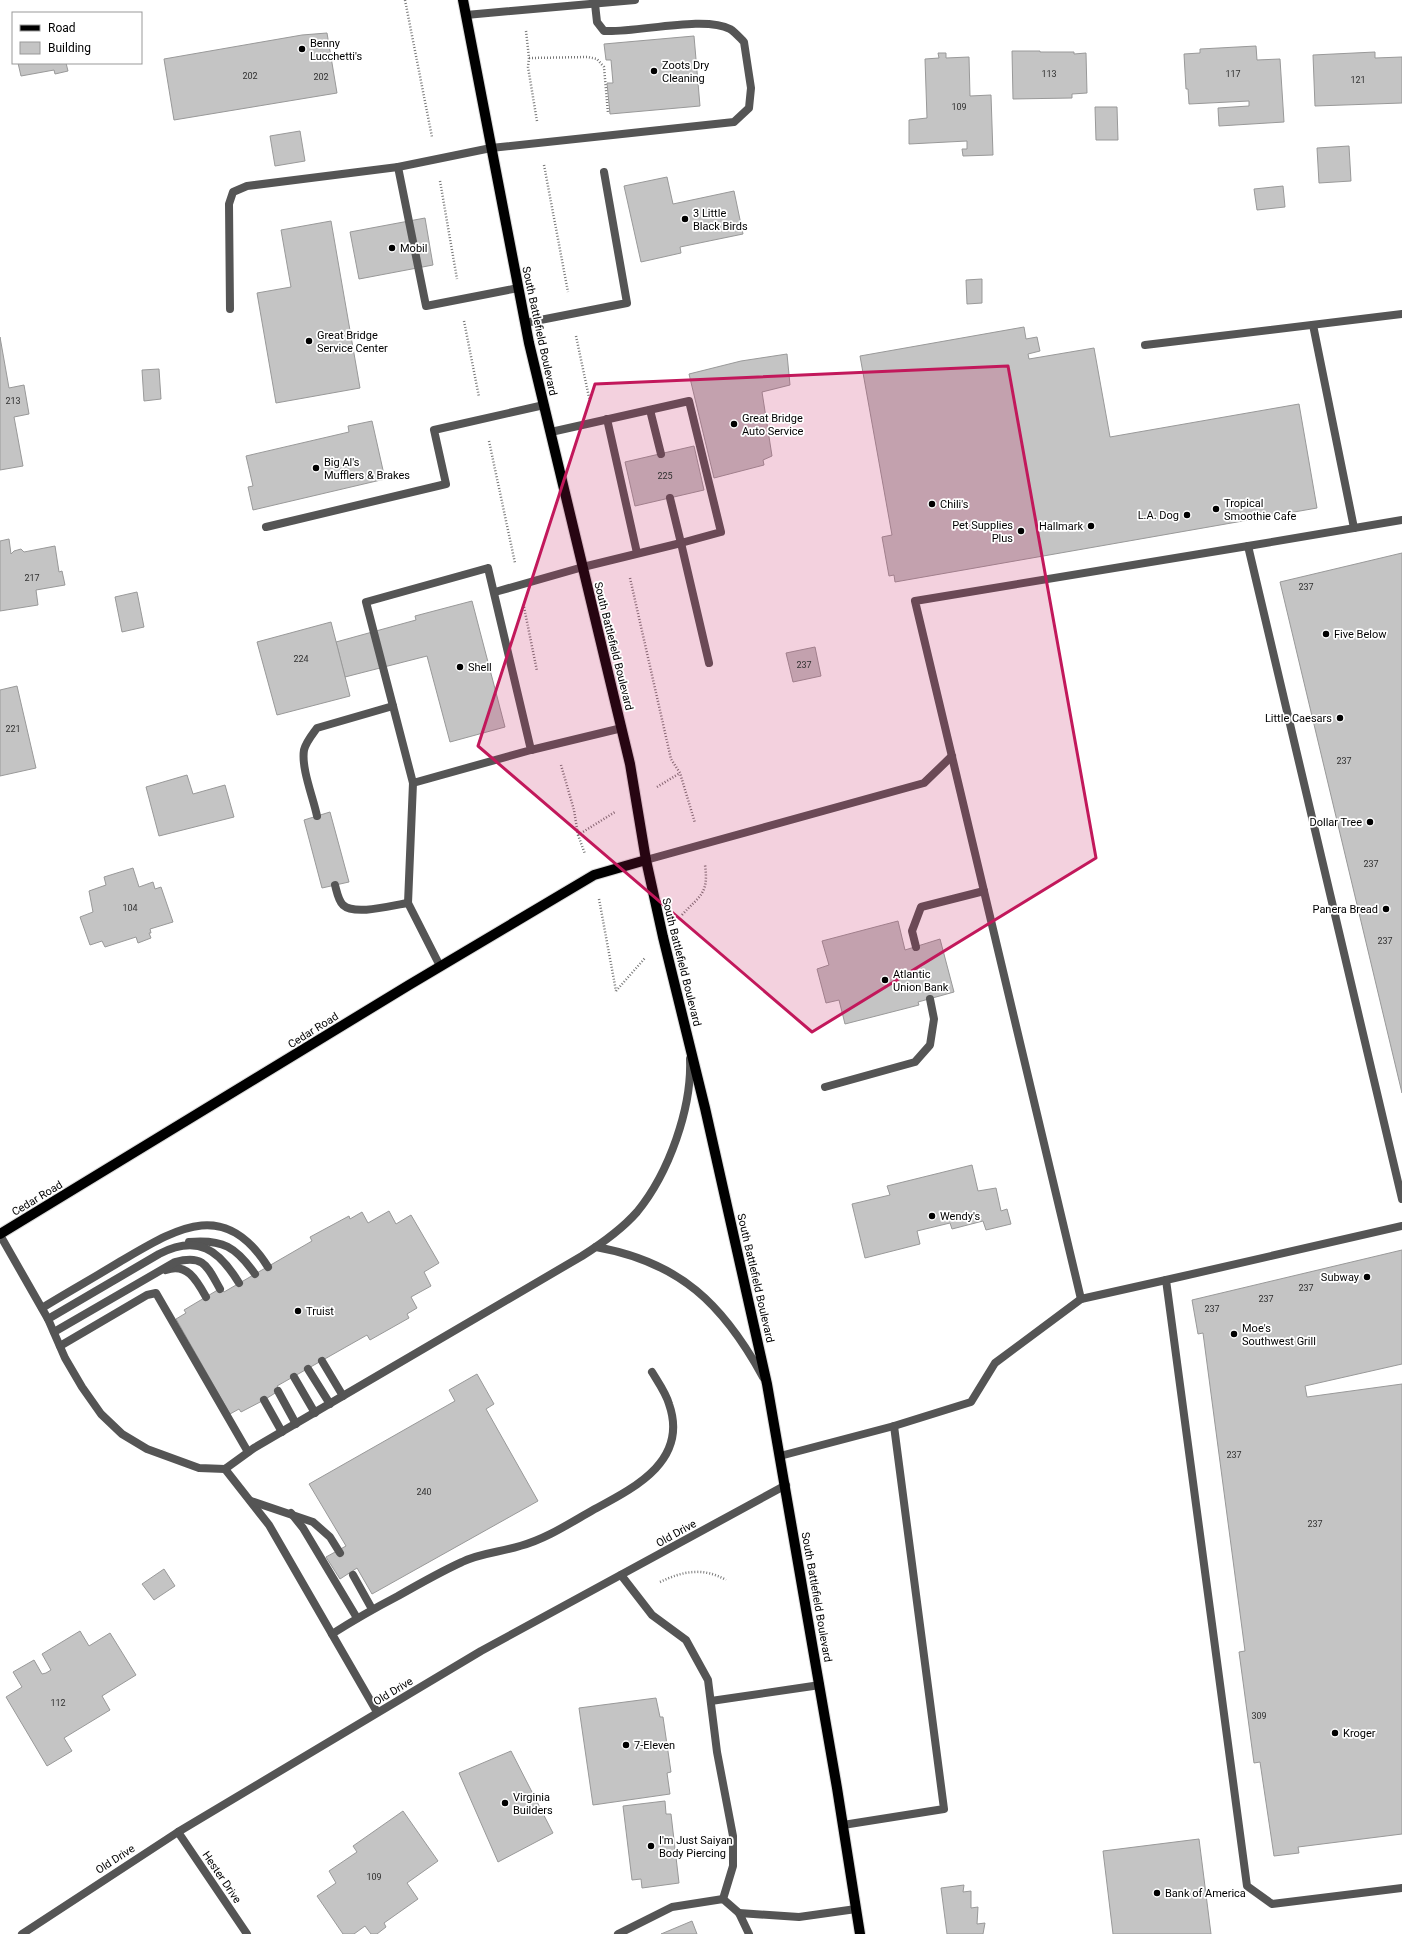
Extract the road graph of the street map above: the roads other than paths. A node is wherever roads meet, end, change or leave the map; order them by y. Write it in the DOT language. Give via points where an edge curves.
graph roads {
  1 [pos="463,0"];
  2 [pos="635,0"];
  3 [pos="595,4"];
  4 [pos="466,15"];
  5 [pos="491,148"];
  6 [pos="398,167"];
  7 [pos="604,172"];
  8 [pos="518,288"];
  9 [pos="230,309"];
  10 [pos="1402,314"];
  11 [pos="525,323"];
  12 [pos="1313,324"];
  13 [pos="1145,345"];
  14 [pos="544,405"];
  15 [pos="650,410"];
  16 [pos="607,419"];
  17 [pos="550,432"];
  18 [pos="660,454"];
  19 [pos="670,498"];
  20 [pos="1402,520"];
  21 [pos="266,527"];
  22 [pos="1354,528"];
  23 [pos="681,543"];
  24 [pos="1248,546"];
  25 [pos="637,553"];
  26 [pos="583,567"];
  27 [pos="495,592"];
  28 [pos="709,663"];
  29 [pos="393,706"];
  30 [pos="622,728"];
  31 [pos="531,750"];
  32 [pos="952,756"];
  33 [pos="412,783"];
  34 [pos="317,816"];
  35 [pos="646,860"];
  36 [pos="334,885"];
  37 [pos="984,891"];
  38 [pos="408,902"];
  39 [pos="916,947"];
  40 [pos="440,966"];
  41 [pos="930,999"];
  42 [pos="689,1040"];
  43 [pos="825,1087"];
  44 [pos="1402,1200"];
  45 [pos="1402,1226"];
  46 [pos="0,1235"];
  47 [pos="596,1248"];
  48 [pos="166,1250"];
  49 [pos="268,1266"];
  50 [pos="255,1274"];
  51 [pos="152,1276"];
  52 [pos="1166,1280"];
  53 [pos="239,1283"];
  54 [pos="220,1289"];
  55 [pos="206,1297"];
  56 [pos="1081,1299"];
  57 [pos="42,1308"];
  58 [pos="48,1319"];
  59 [pos="54,1332"];
  60 [pos="60,1346"];
  61 [pos="322,1361"];
  62 [pos="308,1369"];
  63 [pos="652,1372"];
  64 [pos="294,1377"];
  65 [pos="767,1384"];
  66 [pos="278,1391"];
  67 [pos="343,1396"];
  68 [pos="264,1400"];
  69 [pos="330,1404"];
  70 [pos="315,1413"];
  71 [pos="296,1424"];
  72 [pos="894,1426"];
  73 [pos="282,1432"];
  74 [pos="248,1452"];
  75 [pos="780,1456"];
  76 [pos="225,1469"];
  77 [pos="786,1486"];
  78 [pos="251,1501"];
  79 [pos="291,1514"];
  80 [pos="340,1553"];
  81 [pos="353,1575"];
  82 [pos="621,1575"];
  83 [pos="372,1609"];
  84 [pos="357,1618"];
  85 [pos="332,1634"];
  86 [pos="820,1685"];
  87 [pos="711,1701"];
  88 [pos="377,1712"];
  89 [pos="843,1825"];
  90 [pos="178,1832"];
  91 [pos="1402,1888"];
  92 [pos="723,1899"];
  93 [pos="856,1909"];
  94 [pos="739,1913"];
  95 [pos="22,1934"];
  96 [pos="247,1934"];
  97 [pos="618,1934"];
  98 [pos="749,1934"];
  99 [pos="860,1934"];
  1 -- 4 [label="main road, South Battlefield Boulevard"];
  2 -- 3 [label="street"];
  3 -- 4 [label="street"];
  3 -- 5 [label="street" via="597,22 604,30 619,32 706,23 730,29 744,42 751,88 749,108 734,122"];
  4 -- 5 [label="main road, South Battlefield Boulevard"];
  5 -- 6 [label="street"];
  5 -- 8 [label="main road, South Battlefield Boulevard"];
  6 -- 8 [label="street" via="426,306"];
  6 -- 9 [label="street" via="247,186 233,192 229,204"];
  7 -- 11 [label="street" via="627,303"];
  8 -- 11 [label="main road, South Battlefield Boulevard"];
  10 -- 12 [label="street"];
  11 -- 14 [label="main road, South Battlefield Boulevard"];
  12 -- 13 [label="street"];
  12 -- 22 [label="street"];
  14 -- 17 [label="main road, South Battlefield Boulevard"];
  14 -- 21 [label="street" via="434,430 446,484"];
  15 -- 16 [label="street"];
  15 -- 18 [label="street"];
  15 -- 23 [label="street" via="689,401 721,532"];
  16 -- 17 [label="street"];
  16 -- 25 [label="street"];
  17 -- 26 [label="main road, South Battlefield Boulevard"];
  19 -- 23 [label="street"];
  20 -- 22 [label="street"];
  22 -- 24 [label="street"];
  23 -- 25 [label="street"];
  23 -- 28 [label="street"];
  24 -- 32 [label="street" via="915,601"];
  24 -- 44 [label="street"];
  25 -- 26 [label="street"];
  26 -- 27 [label="street"];
  26 -- 30 [label="main road, South Battlefield Boulevard"];
  27 -- 29 [label="street" via="488,568 366,602"];
  27 -- 31 [label="street"];
  29 -- 33 [label="street"];
  29 -- 34 [label="street" via="317,728 309,738 304,749 304,761"];
  30 -- 31 [label="street"];
  30 -- 35 [label="main road, South Battlefield Boulevard"];
  31 -- 33 [label="street"];
  32 -- 35 [label="street" via="924,783"];
  32 -- 37 [label="street"];
  33 -- 38 [label="street"];
  35 -- 40 [label="main road, Cedar Road" via="594,875"];
  35 -- 42 [label="main road, South Battlefield Boulevard"];
  36 -- 38 [label="street" via="340,902 345,907 359,911"];
  37 -- 39 [label="street" via="921,907 912,930"];
  37 -- 56 [label="street"];
  38 -- 40 [label="street"];
  40 -- 46 [label="main road, Cedar Road"];
  41 -- 43 [label="street" via="934,1019 930,1045 915,1062"];
  42 -- 47 [label="street" via="691,1078 675,1140 664,1168 636,1213"];
  42 -- 65 [label="main road, South Battlefield Boulevard"];
  45 -- 52 [label="street"];
  46 -- 57 [label="street"];
  47 -- 65 [label="street" via="624,1252 653,1263 690,1285 730,1324 746,1346"];
  47 -- 67 [label="street"];
  48 -- 50 [label="street" via="186,1242 220,1243 238,1253"];
  48 -- 53 [label="street" via="184,1245 208,1250 224,1261"];
  48 -- 58 [label="street"];
  49 -- 57 [label="street" via="248,1242 228,1229 209,1226 188,1227 164,1236"];
  51 -- 54 [label="street" via="175,1262 197,1260 206,1265"];
  51 -- 55 [label="street" via="173,1268 184,1269 195,1278"];
  51 -- 59 [label="street"];
  52 -- 56 [label="street"];
  52 -- 91 [label="street" via="1247,1886 1272,1904"];
  56 -- 72 [label="street" via="995,1363 971,1402"];
  57 -- 58 [label="street"];
  58 -- 59 [label="street"];
  59 -- 60 [label="street"];
  60 -- 74 [label="street" via="146,1294 156,1293"];
  60 -- 76 [label="street" via="86,1393 101,1414 122,1434 147,1449 199,1468"];
  61 -- 67 [label="street"];
  62 -- 69 [label="street"];
  63 -- 83 [label="street" via="669,1403 673,1426 672,1438 664,1459 636,1487 537,1540 463,1561"];
  64 -- 70 [label="street"];
  65 -- 75 [label="main road, South Battlefield Boulevard"];
  66 -- 71 [label="street"];
  67 -- 69 [label="street"];
  68 -- 73 [label="street"];
  69 -- 70 [label="street"];
  70 -- 71 [label="street"];
  71 -- 73 [label="street"];
  72 -- 75 [label="street"];
  72 -- 89 [label="street" via="944,1809"];
  73 -- 74 [label="street"];
  74 -- 76 [label="street"];
  75 -- 77 [label="main road, South Battlefield Boulevard"];
  76 -- 78 [label="street"];
  77 -- 82 [label="street, Old Drive"];
  77 -- 86 [label="main road, South Battlefield Boulevard"];
  78 -- 79 [label="street"];
  78 -- 85 [label="street" via="269,1525"];
  79 -- 80 [label="street" via="313,1522 330,1537"];
  79 -- 84 [label="street" via="303,1528"];
  81 -- 83 [label="street"];
  82 -- 87 [label="street" via="652,1615 686,1640 708,1680"];
  82 -- 88 [label="street, Old Drive" via="481,1651"];
  83 -- 84 [label="street"];
  84 -- 85 [label="street"];
  85 -- 88 [label="street"];
  86 -- 87 [label="street"];
  86 -- 89 [label="main road, South Battlefield Boulevard"];
  87 -- 92 [label="street" via="717,1752 733,1836 733,1866"];
  88 -- 90 [label="street, Old Drive"];
  89 -- 93 [label="main road, South Battlefield Boulevard"];
  90 -- 95 [label="street, Old Drive"];
  90 -- 96 [label="street, Hester Drive"];
  92 -- 94 [label="street"];
  92 -- 97 [label="street" via="672,1907"];
  93 -- 94 [label="street" via="799,1917"];
  93 -- 99 [label="main road, South Battlefield Boulevard"];
  94 -- 98 [label="street"];
}
